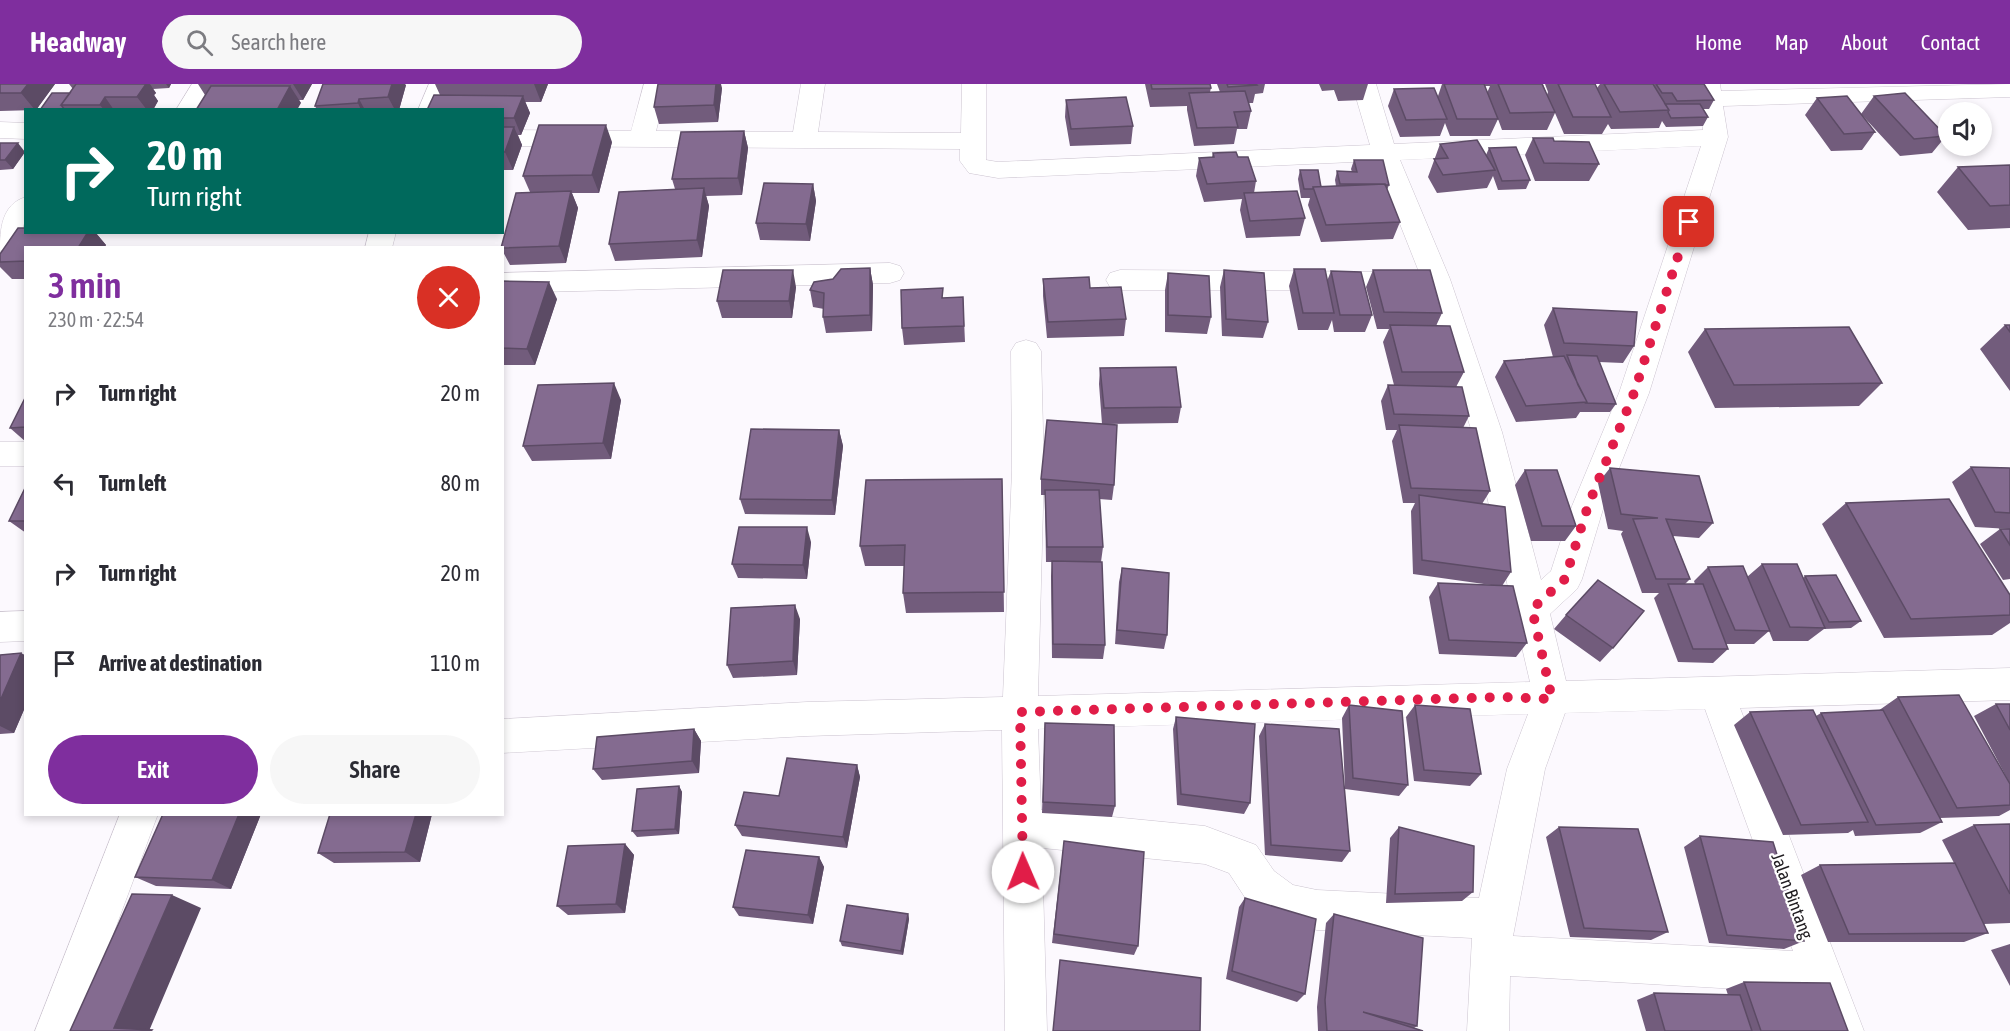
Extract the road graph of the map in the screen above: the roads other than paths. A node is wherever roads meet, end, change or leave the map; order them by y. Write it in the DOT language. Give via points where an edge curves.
graph roads {
  1 [pos="204,84"];
  2 [pos="441,84"];
  3 [pos="656,84"];
  4 [pos="813,84"];
  5 [pos="974,84"];
  6 [pos="1364,84"];
  7 [pos="1970,88"];
  8 [pos="2010,90"];
  9 [pos="1709,91"];
  10 [pos="189,108"];
  11 [pos="431,108"];
  12 [pos="0,130"];
  13 [pos="24,131"];
  14 [pos="1716,137"];
  15 [pos="504,138"];
  16 [pos="642,138"];
  17 [pos="804,139"];
  18 [pos="973,141"];
  19 [pos="1384,151"];
  20 [pos="24,209"];
  21 [pos="0,242"];
  22 [pos="890,273"];
  23 [pos="1436,279"];
  24 [pos="1120,280"];
  25 [pos="504,283"];
  26 [pos="1026,351"];
  27 [pos="0,454"];
  28 [pos="24,454"];
  29 [pos="1532,609"];
  30 [pos="24,626"];
  31 [pos="0,627"];
  32 [pos="2010,684"];
  33 [pos="1717,694"];
  34 [pos="1552,699"];
  35 [pos="1020,712"];
  36 [pos="504,736"];
  37 [pos="137,816"];
  38 [pos="1022,827"];
  39 [pos="1492,937"];
  40 [pos="1821,973"];
  41 [pos="56,1031"];
  42 [pos="1026,1031"];
  43 [pos="1488,1031"];
  44 [pos="1843,1031"];
  1 -- 10 [label="street"];
  2 -- 11 [label="street"];
  3 -- 16 [label="street"];
  4 -- 17 [label="street"];
  5 -- 18 [label="street"];
  6 -- 19 [label="street"];
  7 -- 8 [label="street"];
  7 -- 9 [label="street"];
  9 -- 14 [label="street"];
  12 -- 13 [label="street"];
  14 -- 19 [label="street" via="1542,143 1432,152"];
  14 -- 29 [label="street" via="1634,393 1588,506 1565,579"];
  15 -- 16 [label="street"];
  16 -- 17 [label="street"];
  17 -- 18 [label="street"];
  18 -- 19 [label="street" via="972,161 978,167 998,170"];
  19 -- 23 [label="street"];
  20 -- 21 [label="street"];
  22 -- 25 [label="street"];
  23 -- 24 [label="street"];
  23 -- 29 [label="street" via="1487,432"];
  26 -- 35 [label="street" via="1028,470"];
  27 -- 28 [label="street"];
  29 -- 34 [label="street"];
  30 -- 31 [label="street"];
  32 -- 33 [label="street"];
  33 -- 34 [label="street"];
  33 -- 40 [label="street, Jalan Bintang"];
  34 -- 35 [label="street" via="1502,697"];
  34 -- 39 [label="street" via="1523,780"];
  35 -- 36 [label="street"];
  35 -- 38 [label="street"];
  37 -- 41 [label="street"];
  38 -- 39 [label="street" via="1205,845 1242,859 1260,885 1284,903"];
  38 -- 42 [label="street"];
  39 -- 40 [label="street"];
  39 -- 43 [label="street"];
  40 -- 44 [label="street, Jalan Bintang"];
}
